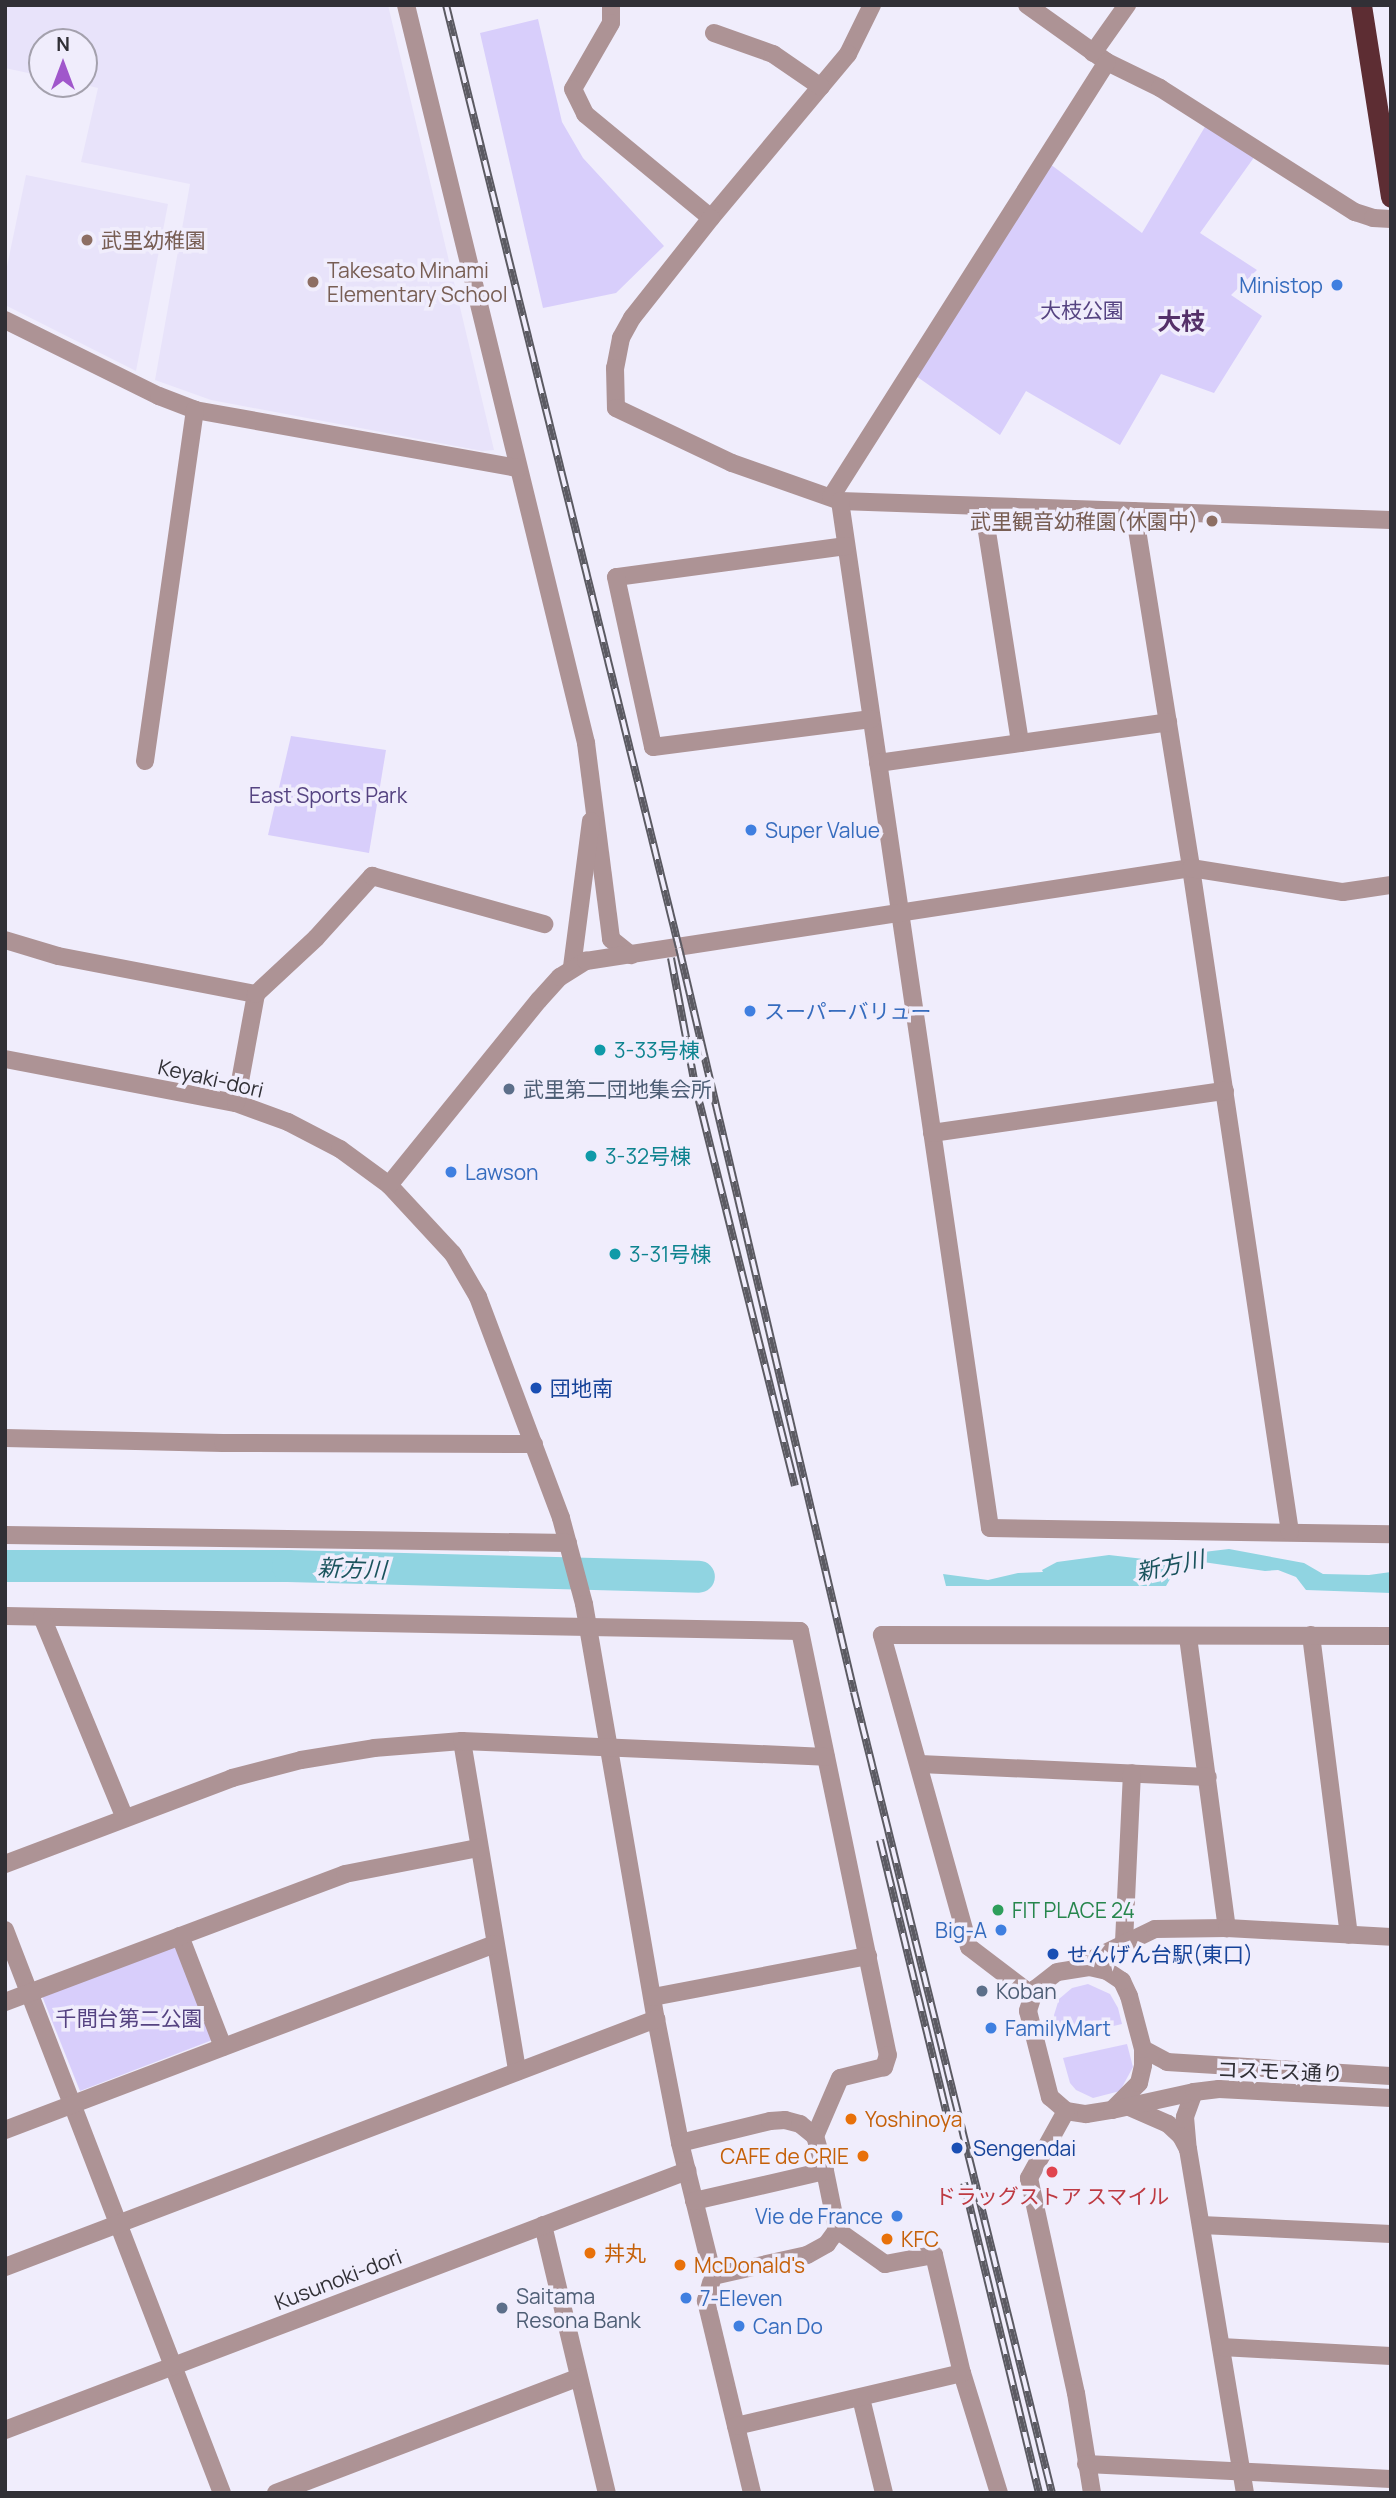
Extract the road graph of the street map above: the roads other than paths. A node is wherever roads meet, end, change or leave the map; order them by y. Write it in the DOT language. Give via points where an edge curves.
graph roads {
  1 [pos="406,5"];
  2 [pos="611,5"];
  3 [pos="872,5"];
  4 [pos="1027,5"];
  5 [pos="1127,5"];
  6 [pos="1362,5"];
  7 [pos="714,33"];
  8 [pos="1100,57"];
  9 [pos="821,87"];
  10 [pos="1391,197"];
  11 [pos="711,218"];
  12 [pos="1391,219"];
  13 [pos="5,320"];
  14 [pos="195,410"];
  15 [pos="518,468"];
  16 [pos="836,499"];
  17 [pos="983,506"];
  18 [pos="1134,512"];
  19 [pos="1391,520"];
  20 [pos="846,547"];
  21 [pos="871,719"];
  22 [pos="1168,722"];
  23 [pos="1020,743"];
  24 [pos="145,761"];
  25 [pos="878,763"];
  26 [pos="594,790"];
  27 [pos="1191,868"];
  28 [pos="1391,885"];
  29 [pos="899,911"];
  30 [pos="544,923"];
  31 [pos="5,940"];
  32 [pos="631,955"];
  33 [pos="572,967"];
  34 [pos="256,994"];
  35 [pos="5,1059"];
  36 [pos="1225,1091"];
  37 [pos="236,1103"];
  38 [pos="932,1133"];
  39 [pos="389,1185"];
  40 [pos="5,1438"];
  41 [pos="534,1444"];
  42 [pos="1290,1532"];
  43 [pos="1391,1534"];
  44 [pos="5,1535"];
  45 [pos="570,1550"];
  46 [pos="5,1616"];
  47 [pos="42,1617"];
  48 [pos="589,1629"];
  49 [pos="1311,1635"];
  50 [pos="1391,1636"];
  51 [pos="1188,1637"];
  52 [pos="462,1741"];
  53 [pos="608,1746"];
  54 [pos="826,1757"];
  55 [pos="920,1764"];
  56 [pos="1132,1773"];
  57 [pos="1208,1777"];
  58 [pos="125,1818"];
  59 [pos="478,1848"];
  60 [pos="5,1864"];
  61 [pos="1227,1928"];
  62 [pos="5,1930"];
  63 [pos="1349,1935"];
  64 [pos="180,1937"];
  65 [pos="1391,1937"];
  66 [pos="1124,1942"];
  67 [pos="495,1944"];
  68 [pos="868,1956"];
  69 [pos="1074,1968"];
  70 [pos="30,1993"];
  71 [pos="1032,1995"];
  72 [pos="653,1997"];
  73 [pos="5,2002"];
  74 [pos="656,2019"];
  75 [pos="223,2047"];
  76 [pos="1143,2049"];
  77 [pos="517,2071"];
  78 [pos="1391,2076"];
  79 [pos="1194,2092"];
  80 [pos="1391,2098"];
  81 [pos="73,2104"];
  82 [pos="1119,2108"];
  83 [pos="1066,2110"];
  84 [pos="5,2130"];
  85 [pos="815,2136"];
  86 [pos="680,2143"];
  87 [pos="1188,2149"];
  88 [pos="687,2171"];
  89 [pos="825,2171"];
  90 [pos="694,2200"];
  91 [pos="119,2223"];
  92 [pos="543,2225"];
  93 [pos="1201,2225"];
  94 [pos="837,2230"];
  95 [pos="1391,2234"];
  96 [pos="5,2267"];
  97 [pos="713,2276"];
  98 [pos="1221,2347"];
  99 [pos="1391,2356"];
  100 [pos="174,2366"];
  101 [pos="962,2372"];
  102 [pos="579,2378"];
  103 [pos="861,2398"];
  104 [pos="736,2426"];
  105 [pos="5,2430"];
  106 [pos="1086,2464"];
  107 [pos="1241,2471"];
  108 [pos="1391,2479"];
  109 [pos="1347,2485"];
  110 [pos="222,2493"];
  111 [pos="276,2493"];
  112 [pos="607,2493"];
  113 [pos="752,2493"];
  114 [pos="884,2493"];
  115 [pos="999,2493"];
  116 [pos="1093,2493"];
  117 [pos="1245,2493"];
  1 -- 15 [label="street"];
  2 -- 11 [label="street" via="611,23 573,89 585,114"];
  3 -- 9 [label="street" via="848,54"];
  4 -- 8 [label="street"];
  5 -- 8 [label="street"];
  6 -- 10 [label="highway"];
  7 -- 9 [label="street" via="773,54"];
  8 -- 12 [label="street" via="1160,88 1355,212"];
  8 -- 16 [label="street"];
  9 -- 11 [label="street"];
  11 -- 16 [label="street" via="621,338 615,368 617,408 732,463"];
  13 -- 14 [label="street"];
  14 -- 15 [label="street"];
  14 -- 24 [label="street"];
  15 -- 26 [label="street"];
  16 -- 17 [label="street"];
  16 -- 20 [label="street"];
  17 -- 18 [label="street"];
  17 -- 23 [label="street"];
  18 -- 19 [label="street"];
  18 -- 22 [label="street"];
  20 -- 21 [label="street"];
  20 -- 21 [label="street" via="615,577 653,747"];
  21 -- 25 [label="street"];
  22 -- 23 [label="street"];
  22 -- 27 [label="street"];
  23 -- 25 [label="street"];
  25 -- 29 [label="street"];
  26 -- 32 [label="street" via="611,939"];
  26 -- 33 [label="street"];
  27 -- 28 [label="street" via="1343,892"];
  27 -- 29 [label="street"];
  27 -- 36 [label="street"];
  29 -- 32 [label="street"];
  29 -- 38 [label="street"];
  30 -- 34 [label="street" via="372,876 316,938"];
  31 -- 34 [label="street" via="58,956"];
  32 -- 33 [label="street"];
  33 -- 39 [label="street" via="539,1000"];
  34 -- 37 [label="street"];
  35 -- 37 [label="street, Keyaki-dori"];
  36 -- 38 [label="street"];
  36 -- 42 [label="street"];
  37 -- 39 [label="street, Keyaki-dori" via="330,1144"];
  38 -- 42 [label="street" via="990,1528"];
  39 -- 41 [label="street, Keyaki-dori" via="453,1254 478,1297"];
  40 -- 41 [label="street"];
  41 -- 45 [label="street, Keyaki-dori"];
  42 -- 43 [label="street"];
  44 -- 45 [label="street"];
  45 -- 48 [label="street, Keyaki-dori"];
  46 -- 47 [label="street"];
  47 -- 48 [label="street"];
  47 -- 58 [label="street"];
  48 -- 53 [label="street, Keyaki-dori"];
  48 -- 54 [label="street" via="800,1631"];
  49 -- 50 [label="street"];
  49 -- 51 [label="street"];
  49 -- 63 [label="street"];
  51 -- 55 [label="street" via="882,1635"];
  51 -- 57 [label="street"];
  52 -- 53 [label="street"];
  52 -- 58 [label="street" via="301,1759 232,1778"];
  52 -- 59 [label="street"];
  53 -- 54 [label="street"];
  53 -- 72 [label="street, Keyaki-dori"];
  54 -- 68 [label="street"];
  55 -- 56 [label="street"];
  55 -- 71 [label="street" via="969,1947"];
  56 -- 57 [label="street"];
  56 -- 66 [label="street"];
  57 -- 61 [label="street"];
  58 -- 60 [label="street"];
  59 -- 64 [label="street" via="345,1874"];
  59 -- 67 [label="street"];
  61 -- 63 [label="street"];
  61 -- 66 [label="street" via="1156,1929"];
  62 -- 70 [label="street"];
  63 -- 65 [label="street"];
  64 -- 70 [label="street"];
  64 -- 75 [label="street"];
  66 -- 69 [label="street"];
  67 -- 75 [label="street"];
  67 -- 77 [label="street"];
  68 -- 72 [label="street"];
  68 -- 85 [label="street" via="888,2055 884,2067 840,2078"];
  69 -- 71 [label="street" via="1057,1972"];
  69 -- 76 [label="street" via="1107,1971 1122,1981"];
  70 -- 73 [label="street"];
  70 -- 81 [label="street"];
  71 -- 83 [label="street" via="1028,2011 1050,2097"];
  72 -- 74 [label="street, Keyaki-dori"];
  74 -- 77 [label="street"];
  74 -- 86 [label="street, Keyaki-dori"];
  75 -- 81 [label="street"];
  76 -- 78 [label="street, コスモス通り" via="1167,2062"];
  76 -- 82 [label="street" via="1139,2083"];
  77 -- 91 [label="street"];
  79 -- 80 [label="street, コスモス通り" via="1219,2089"];
  79 -- 82 [label="street, コスモス通り"];
  79 -- 87 [label="street" via="1185,2117"];
  81 -- 84 [label="street"];
  81 -- 91 [label="street"];
  82 -- 83 [label="street, コスモス通り" via="1086,2114"];
  82 -- 87 [label="street" via="1168,2124"];
  83 -- 106 [label="street" via="1029,2178 1076,2393"];
  85 -- 86 [label="street" via="800,2124 785,2120"];
  85 -- 89 [label="street"];
  86 -- 88 [label="street, Keyaki-dori"];
  87 -- 93 [label="street"];
  88 -- 90 [label="street, Keyaki-dori"];
  88 -- 92 [label="street, Kusunoki-dori"];
  89 -- 90 [label="street"];
  89 -- 94 [label="street"];
  90 -- 97 [label="street, Keyaki-dori"];
  91 -- 96 [label="street"];
  91 -- 100 [label="street"];
  92 -- 100 [label="street, Kusunoki-dori"];
  92 -- 102 [label="street"];
  93 -- 95 [label="street"];
  93 -- 98 [label="street"];
  94 -- 97 [label="street" via="827,2244 807,2255"];
  94 -- 101 [label="street" via="885,2264 934,2255"];
  97 -- 104 [label="street" via="706,2301"];
  98 -- 99 [label="street"];
  98 -- 107 [label="street"];
  100 -- 105 [label="street, Kusunoki-dori"];
  100 -- 110 [label="street"];
  101 -- 103 [label="street"];
  101 -- 115 [label="street"];
  102 -- 111 [label="street"];
  102 -- 112 [label="street"];
  103 -- 104 [label="street"];
  103 -- 114 [label="street"];
  104 -- 113 [label="street"];
  106 -- 107 [label="street"];
  106 -- 116 [label="street"];
  107 -- 109 [label="street"];
  107 -- 117 [label="street"];
  108 -- 109 [label="street"];
}
